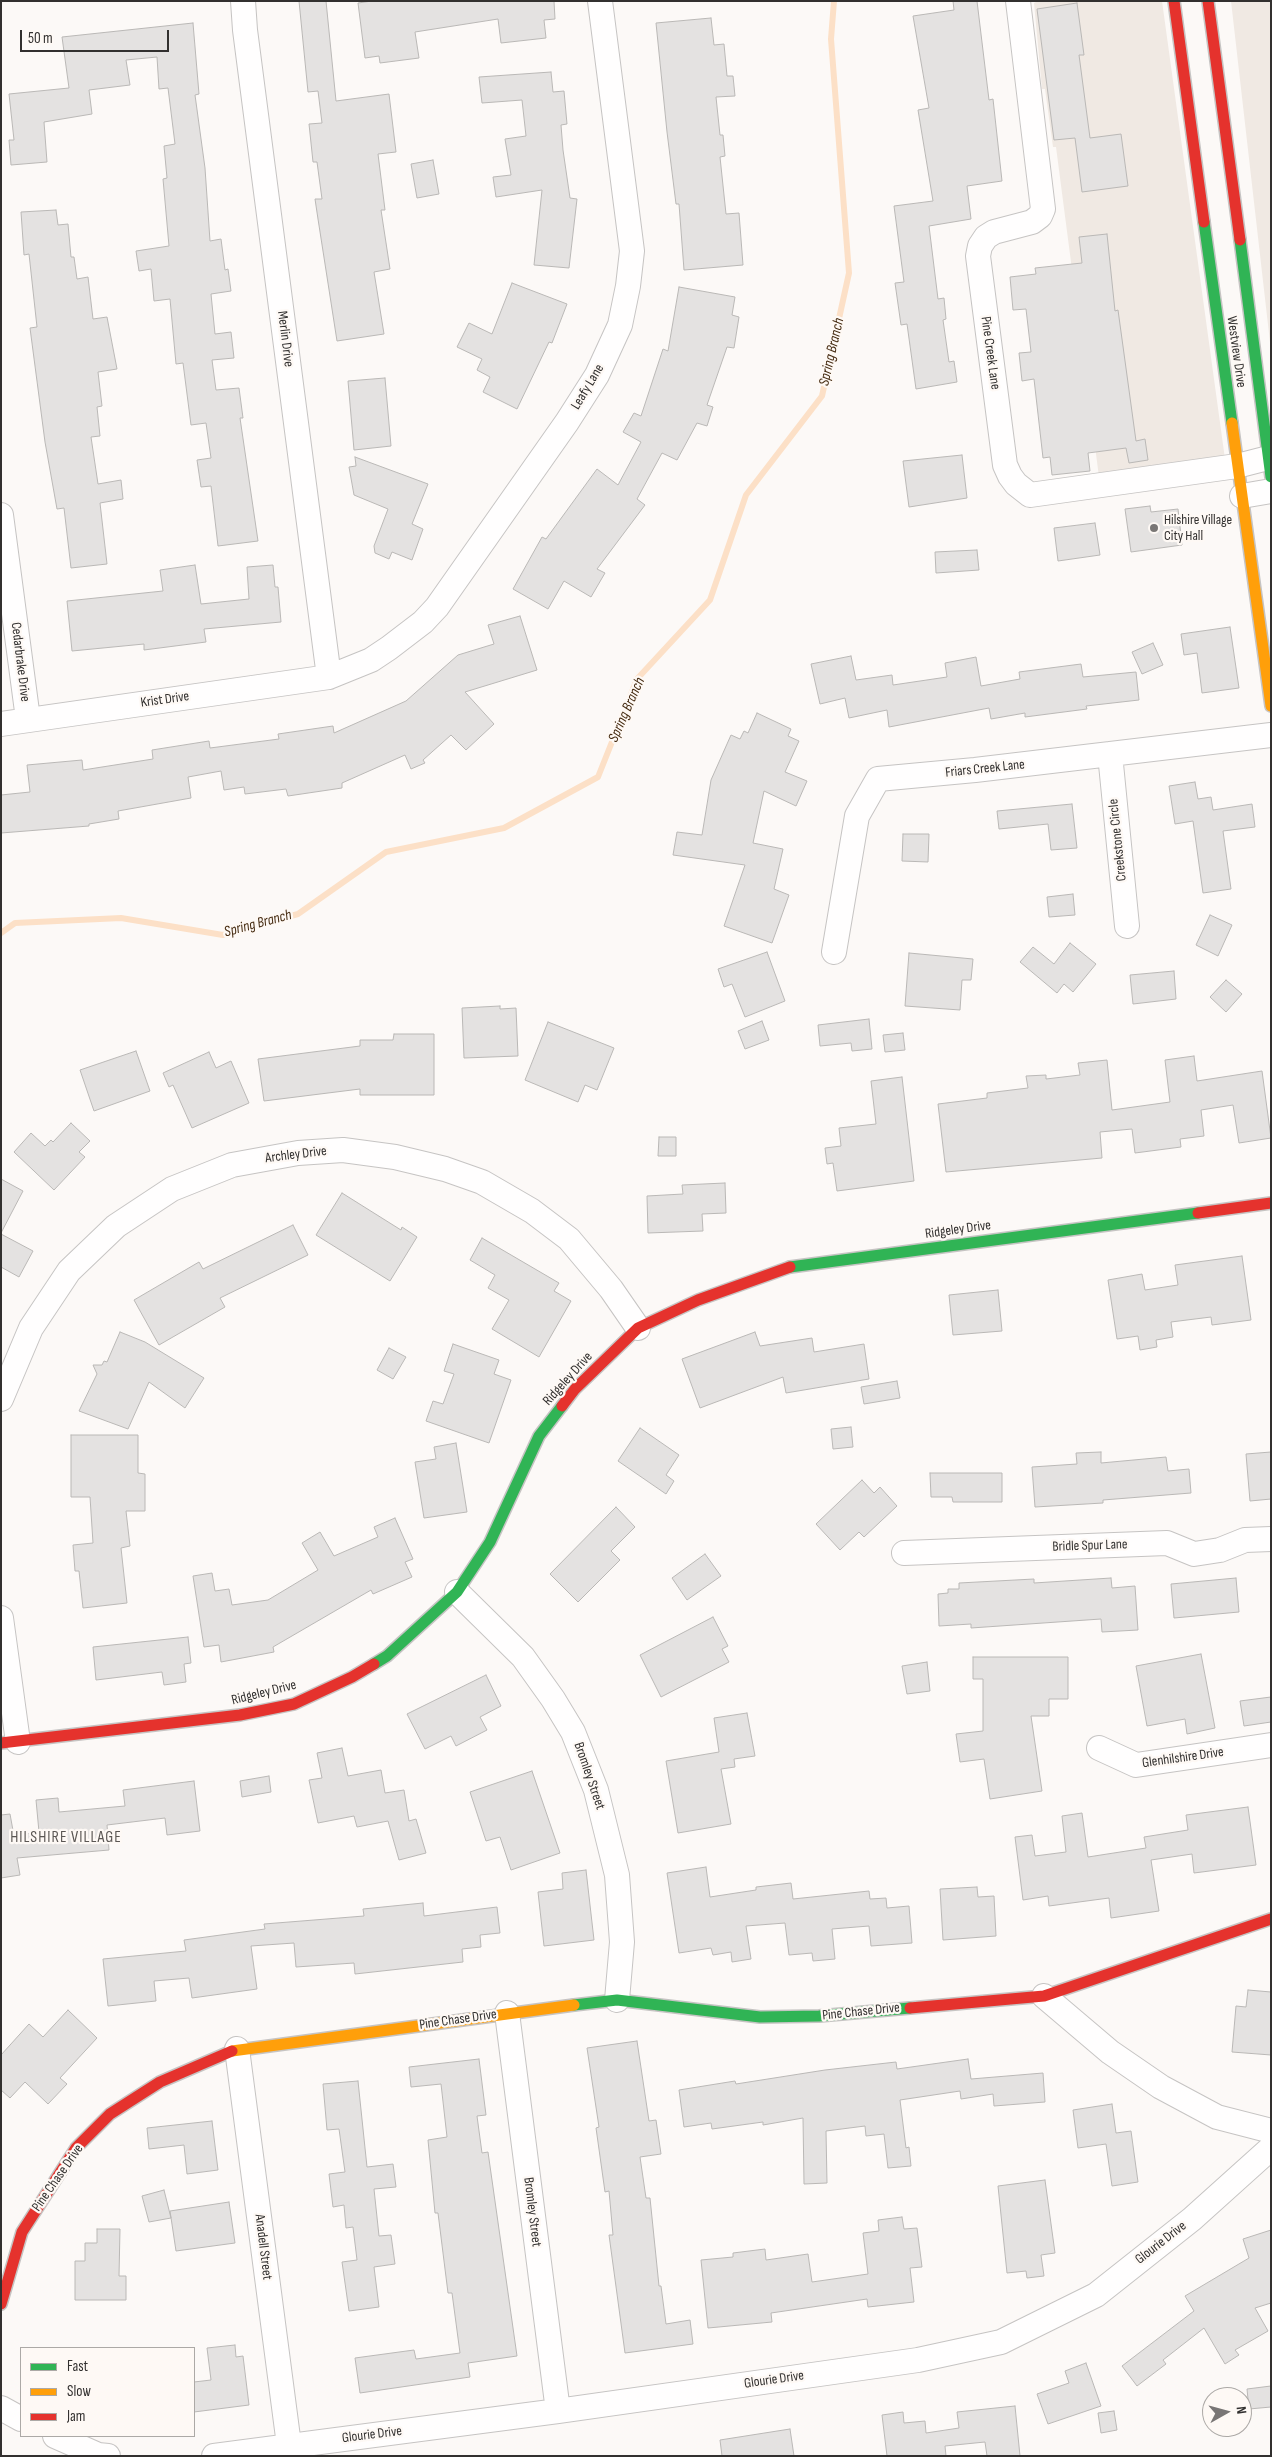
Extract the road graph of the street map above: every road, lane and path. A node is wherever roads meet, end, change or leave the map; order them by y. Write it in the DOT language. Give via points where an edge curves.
graph roads {
  1 [pos="243,1"];
  2 [pos="600,1"];
  3 [pos="1018,1"];
  4 [pos="1174,1"];
  5 [pos="1208,1"];
  6 [pos="1212,96"];
  7 [pos="1186,100"];
  8 [pos="1237,466"];
  9 [pos="1269,468"];
  10 [pos="1271,491"];
  11 [pos="1242,496"];
  12 [pos="1,515"];
  13 [pos="329,677"];
  14 [pos="1271,706"];
  15 [pos="28,719"];
  16 [pos="1,724"];
  17 [pos="1271,735"];
  18 [pos="1110,754"];
  19 [pos="1127,926"];
  20 [pos="834,952"];
  21 [pos="1271,1203"];
  22 [pos="638,1328"];
  23 [pos="1,1399"];
  24 [pos="1271,1539"];
  25 [pos="904,1553"];
  26 [pos="458,1592"];
  27 [pos="1,1618"];
  28 [pos="10,1743"];
  29 [pos="1271,1745"];
  30 [pos="1099,1748"];
  31 [pos="1271,1919"];
  32 [pos="1044,1996"];
  33 [pos="617,2000"];
  34 [pos="506,2013"];
  35 [pos="237,2049"];
  36 [pos="1271,2132"];
  37 [pos="1271,2148"];
  38 [pos="1,2304"];
  39 [pos="1,2408"];
  40 [pos="558,2411"];
  41 [pos="20,2419"];
  42 [pos="57,2437"];
  43 [pos="289,2445"];
  44 [pos="108,2456"];
  45 [pos="214,2456"];
  1 -- 13 [label="street, Merlin Drive"];
  2 -- 13 [label="street, Leafy Lane" via="632,251 620,325 609,352 567,422 437,607 390,648 371,660"];
  3 -- 8 [label="street, Pine Creek Lane" via="1043,209 1032,222 994,232 980,246 978,256 1005,465 1010,476 1030,495"];
  4 -- 7 [label="street, Westview Drive"];
  5 -- 6 [label="street, Westview Drive"];
  6 -- 7 [label="street"];
  6 -- 9 [label="street, Westview Drive"];
  7 -- 8 [label="street, Westview Drive"];
  8 -- 9 [label="street, Pine Creek Lane"];
  8 -- 11 [label="street, Westview Drive"];
  10 -- 11 [label="street"];
  11 -- 14 [label="street, Westview Drive"];
  12 -- 15 [label="street, Cedarbrake Drive"];
  13 -- 15 [label="street, Krist Drive"];
  15 -- 16 [label="street, Krist Drive"];
  17 -- 18 [label="street, Friars Creek Lane"];
  18 -- 19 [label="street, Creekstone Circle"];
  18 -- 20 [label="street, Friars Creek Lane" via="878,779 857,816"];
  21 -- 22 [label="street, Ridgeley Drive" via="784,1268 698,1300"];
  22 -- 23 [label="street, Archley Drive" via="611,1289 569,1239 532,1210 482,1182 395,1157 343,1150 298,1153 232,1165 206,1175 172,1189 116,1226 69,1271 31,1328"];
  22 -- 26 [label="street, Ridgeley Drive" via="575,1389 539,1436 490,1542"];
  24 -- 25 [label="street, Bridle Spur Lane" via="1245,1540 1220,1550 1194,1554 1167,1543"];
  26 -- 28 [label="street, Ridgeley Drive" via="387,1656 352,1677 294,1704 240,1715"];
  26 -- 33 [label="street, Bromley Street" via="523,1657 574,1732 593,1782 617,1875 622,1942"];
  27 -- 28 [label="street"];
  29 -- 30 [label="street, Glenhilshire Drive" via="1136,1765"];
  31 -- 32 [label="street, Pine Chase Drive"];
  32 -- 33 [label="street, Pine Chase Drive" via="819,2016 760,2017"];
  32 -- 36 [label="street" via="1110,2052 1161,2087 1217,2117"];
  33 -- 34 [label="street, Pine Chase Drive"];
  34 -- 35 [label="street, Pine Chase Drive"];
  34 -- 40 [label="street, Bromley Street"];
  35 -- 38 [label="street, Pine Chase Drive" via="160,2082 110,2114 76,2148 22,2232"];
  35 -- 43 [label="street, Anadell Street"];
  37 -- 40 [label="street, Glourie Drive" via="1192,2219 1096,2296 1001,2342 918,2360"];
  39 -- 41 [label="street"];
  40 -- 43 [label="street, Glourie Drive"];
  42 -- 44 [label="street" via="98,2455"];
  43 -- 45 [label="street, Glourie Drive"];
}
